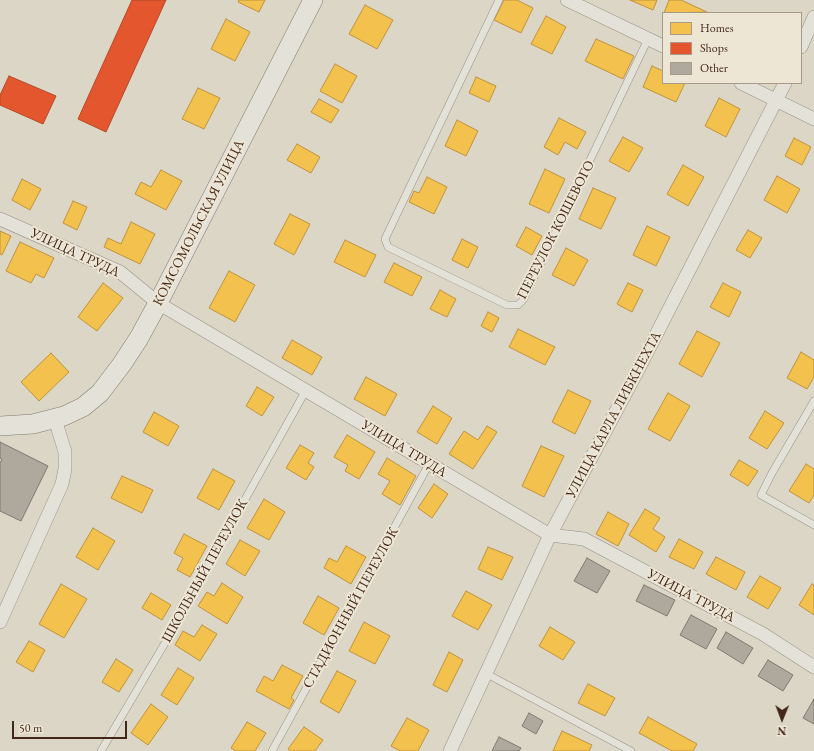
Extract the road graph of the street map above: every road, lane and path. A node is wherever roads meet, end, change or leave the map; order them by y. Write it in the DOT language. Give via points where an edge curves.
graph roads {
  1 [pos="313,0"];
  2 [pos="499,0"];
  3 [pos="567,0"];
  4 [pos="814,18"];
  5 [pos="648,39"];
  6 [pos="802,45"];
  7 [pos="662,46"];
  8 [pos="743,84"];
  9 [pos="785,84"];
  10 [pos="778,100"];
  11 [pos="814,119"];
  12 [pos="0,219"];
  13 [pos="158,303"];
  14 [pos="306,390"];
  15 [pos="814,401"];
  16 [pos="55,419"];
  17 [pos="0,426"];
  18 [pos="429,464"];
  19 [pos="814,525"];
  20 [pos="550,534"];
  21 [pos="0,622"];
  22 [pos="814,667"];
  23 [pos="487,674"];
  24 [pos="101,751"];
  25 [pos="272,751"];
  26 [pos="450,751"];
  27 [pos="631,751"];
  1 -- 13 [label="main road, КОМСОМОЛЬСКАЯ УЛИЦА"];
  2 -- 5 [label="lane, ПЕРЕУЛОК КОШЕВОГО" via="385,239 388,247 507,305 518,305 523,300"];
  3 -- 5 [label="street"];
  4 -- 6 [label="street"];
  5 -- 7 [label="street"];
  8 -- 10 [label="street"];
  9 -- 10 [label="street, УЛИЦА КАРЛА ЛИБКНЕХТА"];
  10 -- 11 [label="street"];
  10 -- 20 [label="street, УЛИЦА КАРЛА ЛИБКНЕХТА"];
  12 -- 13 [label="street, УЛИЦА ТРУДА" via="120,272"];
  13 -- 14 [label="street, УЛИЦА ТРУДА"];
  13 -- 16 [label="main road, КОМСОМОЛЬСКАЯ УЛИЦА" via="139,338 100,392 83,407"];
  14 -- 18 [label="street, УЛИЦА ТРУДА"];
  14 -- 24 [label="lane, ШКОЛЬНЫЙ ПЕРЕУЛОК" via="165,643"];
  15 -- 19 [label="lane" via="761,495"];
  16 -- 17 [label="main road, КОМСОМОЛЬСКАЯ УЛИЦА" via="33,424"];
  16 -- 21 [label="street" via="64,452 65,469 62,484"];
  18 -- 20 [label="street, УЛИЦА ТРУДА"];
  18 -- 25 [label="lane, СТАДИОННЫЙ ПЕРЕУЛОК"];
  20 -- 22 [label="street, УЛИЦА ТРУДА" via="584,539 763,634"];
  20 -- 23 [label="street, УЛИЦА КАРЛА ЛИБКНЕХТА"];
  23 -- 26 [label="street, УЛИЦА КАРЛА ЛИБКНЕХТА"];
  23 -- 27 [label="lane"];
}
